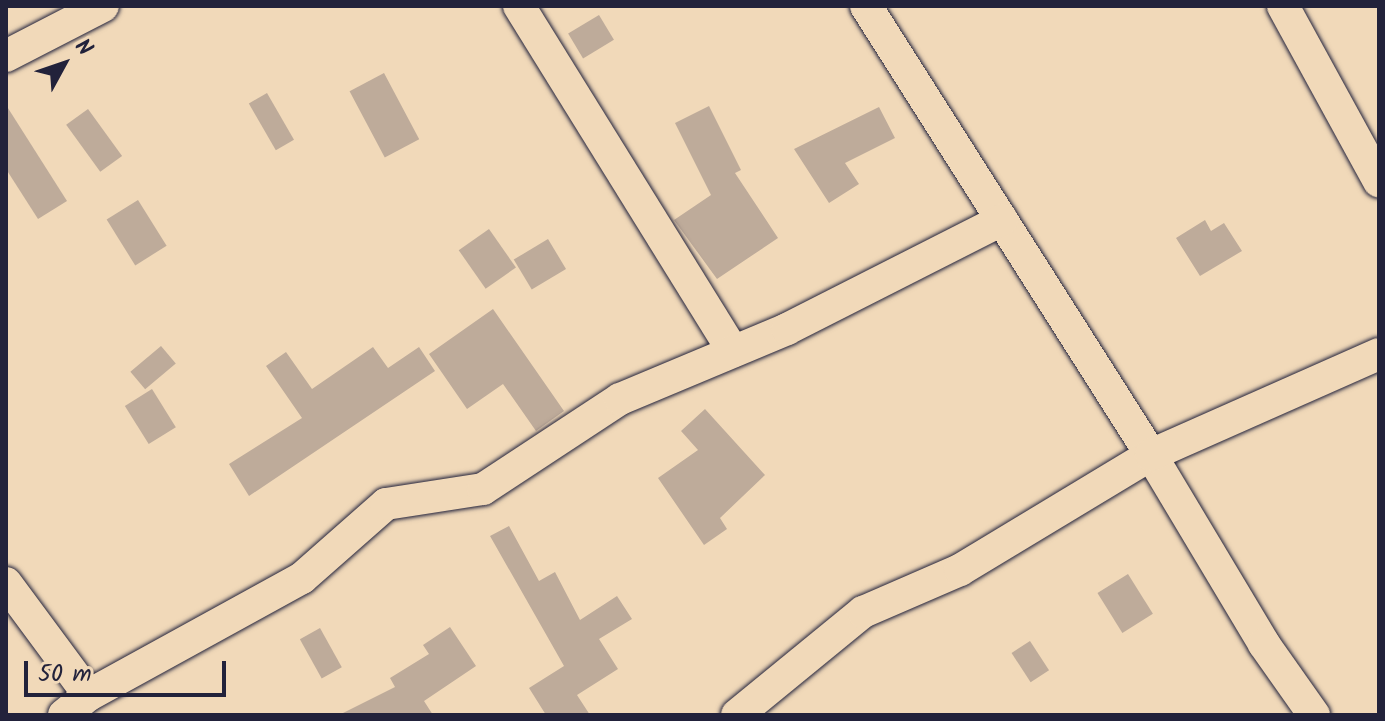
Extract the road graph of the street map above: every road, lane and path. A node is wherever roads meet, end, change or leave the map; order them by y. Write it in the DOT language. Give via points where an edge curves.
graph roads {
  1 [pos="103,6"];
  2 [pos="519,6"];
  3 [pos="866,6"];
  4 [pos="1283,6"];
  5 [pos="6,56"];
  6 [pos="1379,181"];
  7 [pos="1002,220"];
  8 [pos="733,351"];
  9 [pos="1379,354"];
  10 [pos="1151,455"];
  11 [pos="6,583"];
  12 [pos="89,695"];
  13 [pos="64,715"];
  14 [pos="737,715"];
  15 [pos="1314,715"];
  1 -- 5 [label="street"];
  2 -- 8 [label="street"];
  3 -- 7 [label="street"];
  4 -- 6 [label="street"];
  7 -- 8 [label="street"];
  7 -- 10 [label="street"];
  8 -- 12 [label="street" via="620,399 483,489 386,504 302,578"];
  9 -- 10 [label="street"];
  10 -- 14 [label="street" via="960,570 863,612"];
  10 -- 15 [label="street" via="1264,644"];
  11 -- 12 [label="street"];
  12 -- 13 [label="street"];
}
